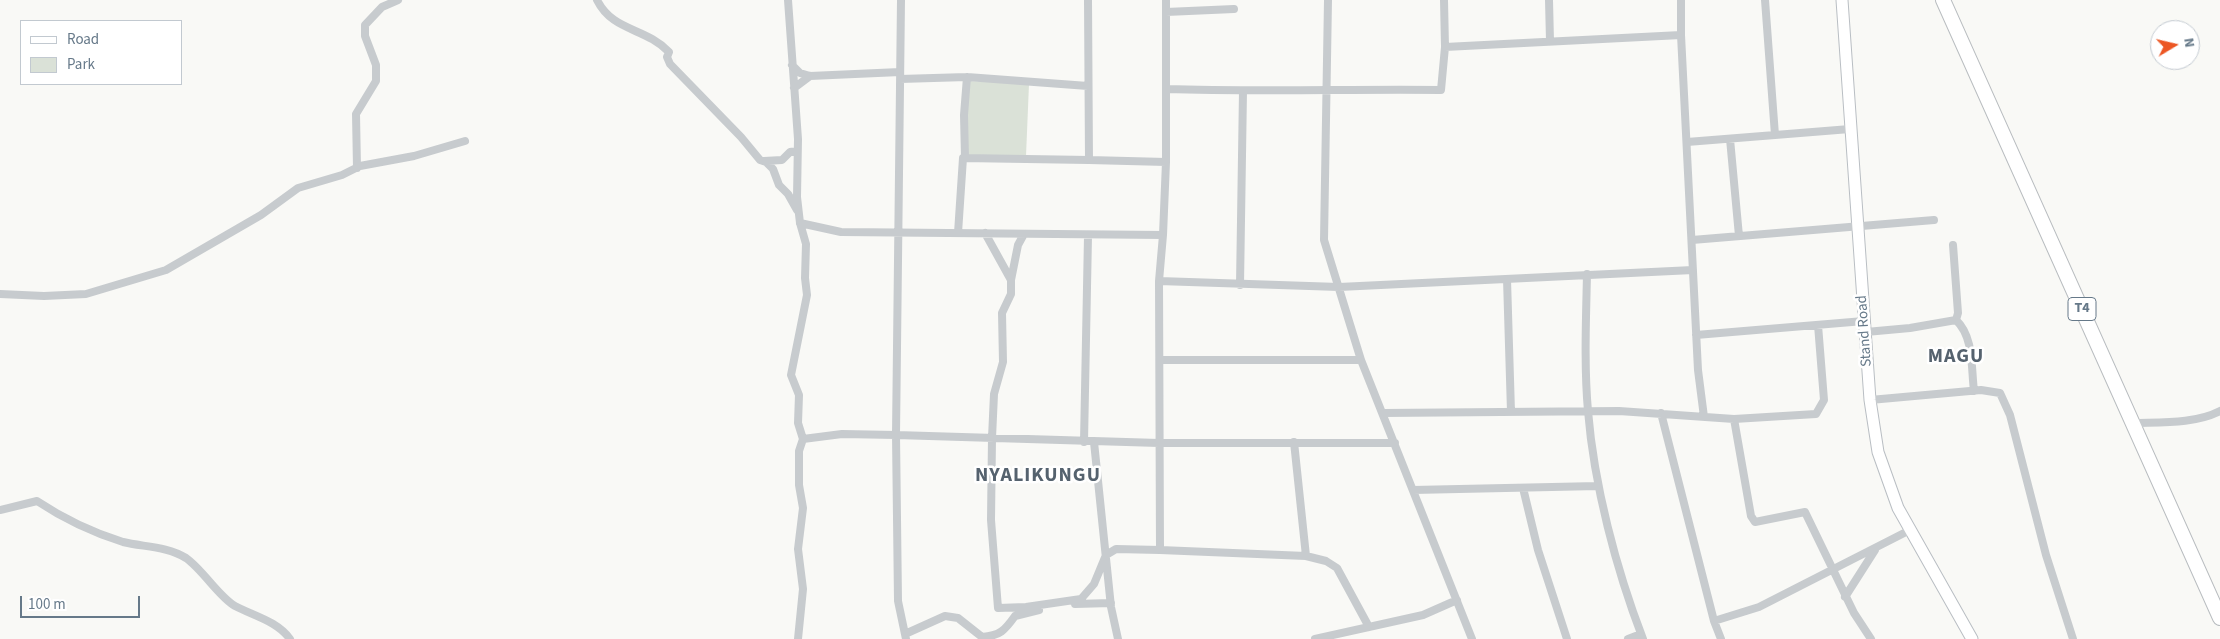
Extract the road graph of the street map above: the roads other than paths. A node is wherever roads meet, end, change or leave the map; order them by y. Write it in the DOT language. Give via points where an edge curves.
graph roads {
  1 [pos="398,0"];
  2 [pos="596,0"];
  3 [pos="788,0"];
  4 [pos="901,0"];
  5 [pos="1088,0"];
  6 [pos="1166,0"];
  7 [pos="1328,0"];
  8 [pos="1444,0"];
  9 [pos="1549,0"];
  10 [pos="1682,0"];
  11 [pos="1764,0"];
  12 [pos="1842,0"];
  13 [pos="1943,0"];
  14 [pos="1234,9"];
  15 [pos="1166,12"];
  16 [pos="1681,35"];
  17 [pos="1550,41"];
  18 [pos="1444,47"];
  19 [pos="792,65"];
  20 [pos="900,75"];
  21 [pos="810,76"];
  22 [pos="967,77"];
  23 [pos="1088,86"];
  24 [pos="794,88"];
  25 [pos="1166,89"];
  26 [pos="1328,89"];
  27 [pos="1242,91"];
  28 [pos="1850,128"];
  29 [pos="1775,135"];
  30 [pos="1730,139"];
  31 [pos="465,141"];
  32 [pos="1687,142"];
  33 [pos="797,151"];
  34 [pos="965,158"];
  35 [pos="1089,160"];
  36 [pos="764,161"];
  37 [pos="1166,162"];
  38 [pos="357,168"];
  39 [pos="799,214"];
  40 [pos="1934,220"];
  41 [pos="800,223"];
  42 [pos="1857,226"];
  43 [pos="897,233"];
  44 [pos="958,233"];
  45 [pos="985,233"];
  46 [pos="1024,234"];
  47 [pos="1164,235"];
  48 [pos="1088,236"];
  49 [pos="1739,236"];
  50 [pos="1692,240"];
  51 [pos="1953,245"];
  52 [pos="1693,270"];
  53 [pos="1587,274"];
  54 [pos="1507,279"];
  55 [pos="1011,280"];
  56 [pos="1160,281"];
  57 [pos="1240,285"];
  58 [pos="1339,287"];
  59 [pos="0,294"];
  60 [pos="1956,320"];
  61 [pos="1818,326"];
  62 [pos="1865,327"];
  63 [pos="1696,335"];
  64 [pos="1160,360"];
  65 [pos="1361,360"];
  66 [pos="1974,391"];
  67 [pos="1870,400"];
  68 [pos="2220,411"];
  69 [pos="1511,412"];
  70 [pos="1588,412"];
  71 [pos="1383,413"];
  72 [pos="1661,413"];
  73 [pos="1704,417"];
  74 [pos="1734,419"];
  75 [pos="2133,424"];
  76 [pos="896,435"];
  77 [pos="992,438"];
  78 [pos="803,439"];
  79 [pos="1084,442"];
  80 [pos="1094,442"];
  81 [pos="1294,442"];
  82 [pos="1158,443"];
  83 [pos="1395,443"];
  84 [pos="1598,486"];
  85 [pos="1523,488"];
  86 [pos="1414,490"];
  87 [pos="0,510"];
  88 [pos="1910,530"];
  89 [pos="1876,548"];
  90 [pos="1160,550"];
  91 [pos="1106,555"];
  92 [pos="1306,556"];
  93 [pos="1833,570"];
  94 [pos="1845,597"];
  95 [pos="1457,600"];
  96 [pos="1110,603"];
  97 [pos="2220,618"];
  98 [pos="1714,621"];
  99 [pos="1369,627"];
  100 [pos="1642,636"];
  101 [pos="906,637"];
  102 [pos="290,639"];
  103 [pos="798,639"];
  104 [pos="1118,639"];
  105 [pos="1315,639"];
  106 [pos="1472,639"];
  107 [pos="1567,639"];
  108 [pos="1628,639"];
  109 [pos="1721,639"];
  110 [pos="1871,639"];
  111 [pos="1972,639"];
  112 [pos="2073,639"];
  1 -- 38 [label="street" via="382,7 365,25 365,36 376,65 376,81 356,114"];
  2 -- 36 [label="street" via="611,21 646,35 663,46 670,64"];
  3 -- 19 [label="street"];
  4 -- 20 [label="street"];
  5 -- 23 [label="street"];
  6 -- 15 [label="street"];
  7 -- 26 [label="street"];
  8 -- 18 [label="street"];
  9 -- 17 [label="street"];
  10 -- 16 [label="street"];
  11 -- 29 [label="street"];
  12 -- 28 [label="main road, Stand Road"];
  13 -- 75 [label="highway, T4"];
  14 -- 15 [label="street"];
  15 -- 25 [label="street"];
  16 -- 17 [label="street"];
  16 -- 32 [label="street"];
  17 -- 18 [label="street"];
  18 -- 26 [label="street" via="1441,90"];
  19 -- 21 [label="street" via="800,73"];
  19 -- 24 [label="street"];
  20 -- 21 [label="street"];
  20 -- 22 [label="street"];
  20 -- 43 [label="street"];
  21 -- 24 [label="street"];
  22 -- 23 [label="street"];
  22 -- 34 [label="street"];
  23 -- 35 [label="street"];
  24 -- 33 [label="street"];
  25 -- 27 [label="street"];
  25 -- 37 [label="street"];
  26 -- 27 [label="street"];
  26 -- 58 [label="street" via="1324,240"];
  27 -- 57 [label="street"];
  28 -- 29 [label="street"];
  28 -- 42 [label="main road, Stand Road"];
  29 -- 30 [label="street"];
  30 -- 32 [label="street"];
  30 -- 49 [label="street"];
  31 -- 38 [label="street"];
  32 -- 50 [label="street"];
  33 -- 36 [label="street" via="790,152 782,160"];
  33 -- 39 [label="street"];
  34 -- 35 [label="street"];
  34 -- 44 [label="street"];
  35 -- 37 [label="street"];
  36 -- 39 [label="street" via="773,169 779,185"];
  37 -- 47 [label="street"];
  38 -- 59 [label="street" via="298,188 261,215 166,270 86,294"];
  39 -- 41 [label="street"];
  40 -- 42 [label="street"];
  41 -- 43 [label="street" via="841,232"];
  41 -- 78 [label="street" via="806,244 807,295 791,375 799,394 798,423"];
  42 -- 49 [label="street"];
  42 -- 62 [label="main road, Stand Road"];
  43 -- 44 [label="street"];
  43 -- 76 [label="street"];
  44 -- 45 [label="street"];
  45 -- 46 [label="street"];
  45 -- 55 [label="street"];
  46 -- 48 [label="street"];
  46 -- 55 [label="street" via="1018,245"];
  47 -- 48 [label="street"];
  47 -- 56 [label="street"];
  48 -- 79 [label="street"];
  49 -- 50 [label="street"];
  50 -- 52 [label="street"];
  51 -- 60 [label="street"];
  52 -- 53 [label="street"];
  52 -- 63 [label="street"];
  53 -- 54 [label="street"];
  53 -- 70 [label="street"];
  54 -- 58 [label="street"];
  54 -- 69 [label="street"];
  55 -- 77 [label="street" via="1011,294 1002,313 1003,362 994,394"];
  56 -- 57 [label="street"];
  56 -- 64 [label="street"];
  57 -- 58 [label="street"];
  58 -- 65 [label="street"];
  60 -- 62 [label="street" via="1910,328"];
  60 -- 66 [label="street" via="1964,328 1970,347"];
  61 -- 62 [label="street"];
  61 -- 63 [label="street"];
  61 -- 74 [label="street" via="1824,400 1816,414"];
  62 -- 67 [label="main road, Stand Road"];
  63 -- 73 [label="street"];
  64 -- 65 [label="street"];
  64 -- 82 [label="street"];
  65 -- 71 [label="street"];
  66 -- 67 [label="street"];
  66 -- 112 [label="street" via="2000,393 2010,415 2046,555"];
  67 -- 88 [label="main road, Stand Road" via="1878,452 1898,508"];
  68 -- 75 [label="street" via="2210,416"];
  69 -- 70 [label="street"];
  69 -- 71 [label="street"];
  70 -- 72 [label="street"];
  70 -- 84 [label="street"];
  71 -- 83 [label="street"];
  72 -- 73 [label="street"];
  72 -- 98 [label="street"];
  73 -- 74 [label="street"];
  74 -- 93 [label="street" via="1751,516 1755,522 1805,512"];
  75 -- 97 [label="highway, T4"];
  76 -- 77 [label="street"];
  76 -- 78 [label="street" via="842,434"];
  76 -- 101 [label="street" via="898,601"];
  77 -- 79 [label="street"];
  77 -- 91 [label="street" via="991,507 998,608 1081,599 1094,584"];
  78 -- 103 [label="street" via="799,485 804,508 798,548 803,589"];
  79 -- 80 [label="street"];
  80 -- 82 [label="street"];
  80 -- 91 [label="street"];
  81 -- 82 [label="street"];
  81 -- 83 [label="street"];
  81 -- 92 [label="street"];
  82 -- 90 [label="street"];
  83 -- 86 [label="street"];
  84 -- 85 [label="street"];
  84 -- 100 [label="street"];
  85 -- 86 [label="street"];
  85 -- 107 [label="street" via="1538,550"];
  86 -- 95 [label="street"];
  87 -- 102 [label="street" via="37,501 66,520 100,534 152,546 185,558 233,605 262,616"];
  88 -- 89 [label="street"];
  88 -- 111 [label="main road, Stand Road"];
  89 -- 93 [label="street"];
  89 -- 94 [label="street"];
  90 -- 91 [label="street" via="1116,549"];
  90 -- 92 [label="street"];
  91 -- 96 [label="street"];
  92 -- 99 [label="street" via="1326,561 1337,568"];
  93 -- 94 [label="street"];
  93 -- 98 [label="street" via="1759,607"];
  94 -- 110 [label="street"];
  95 -- 99 [label="street" via="1423,615"];
  95 -- 106 [label="street"];
  96 -- 101 [label="street" via="1076,604 1014,616 997,636 982,638 958,618 946,616"];
  96 -- 104 [label="street"];
  98 -- 109 [label="street"];
  99 -- 105 [label="street"];
  100 -- 108 [label="street"];
}
